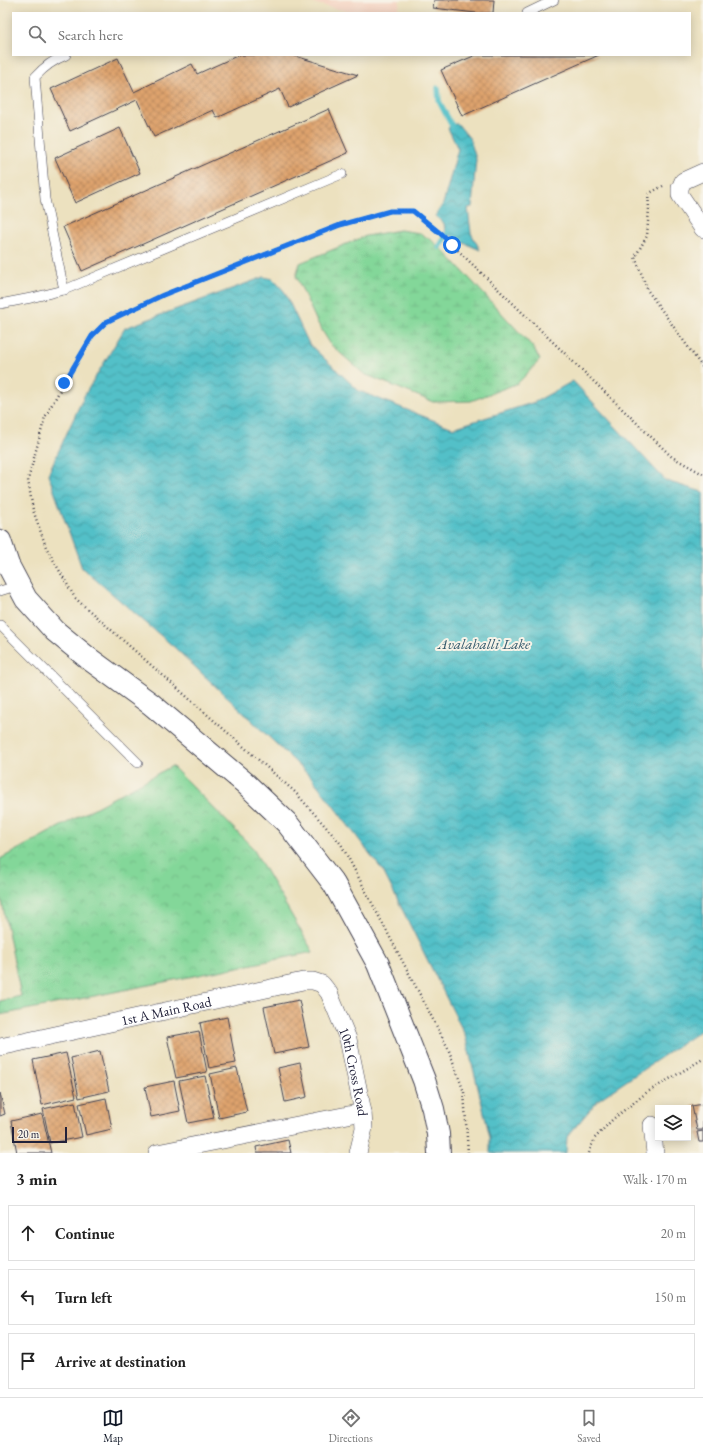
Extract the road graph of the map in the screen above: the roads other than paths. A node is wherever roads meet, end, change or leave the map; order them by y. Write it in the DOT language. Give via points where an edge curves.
graph roads {
  1 [pos="554,0"];
  2 [pos="529,12"];
  3 [pos="64,56"];
  4 [pos="703,172"];
  5 [pos="342,174"];
  6 [pos="703,229"];
  7 [pos="64,290"];
  8 [pos="0,304"];
  9 [pos="0,540"];
  10 [pos="9,588"];
  11 [pos="0,625"];
  12 [pos="138,763"];
  13 [pos="329,993"];
  14 [pos="0,1047"];
  15 [pos="364,1112"];
  16 [pos="652,1125"];
  17 [pos="157,1153"];
  18 [pos="358,1153"];
  19 [pos="438,1153"];
  20 [pos="655,1153"];
  1 -- 2 [label="lane"];
  3 -- 7 [label="lane" via="55,60 35,78 45,199"];
  4 -- 6 [label="street" via="683,181 680,188 680,195"];
  5 -- 7 [label="lane"];
  7 -- 8 [label="lane"];
  9 -- 10 [label="street" via="8,566"];
  10 -- 19 [label="street" via="26,599 55,631 151,704 250,788 287,823 334,884 378,964 424,1080 438,1134"];
  11 -- 12 [label="lane"];
  13 -- 14 [label="street, 1st A Main Road" via="322,984 304,981"];
  13 -- 15 [label="street, 10th Cross Road" via="348,1039"];
  15 -- 17 [label="street"];
  15 -- 18 [label="street, 10th Cross Road" via="364,1128"];
  16 -- 20 [label="street"];
}
